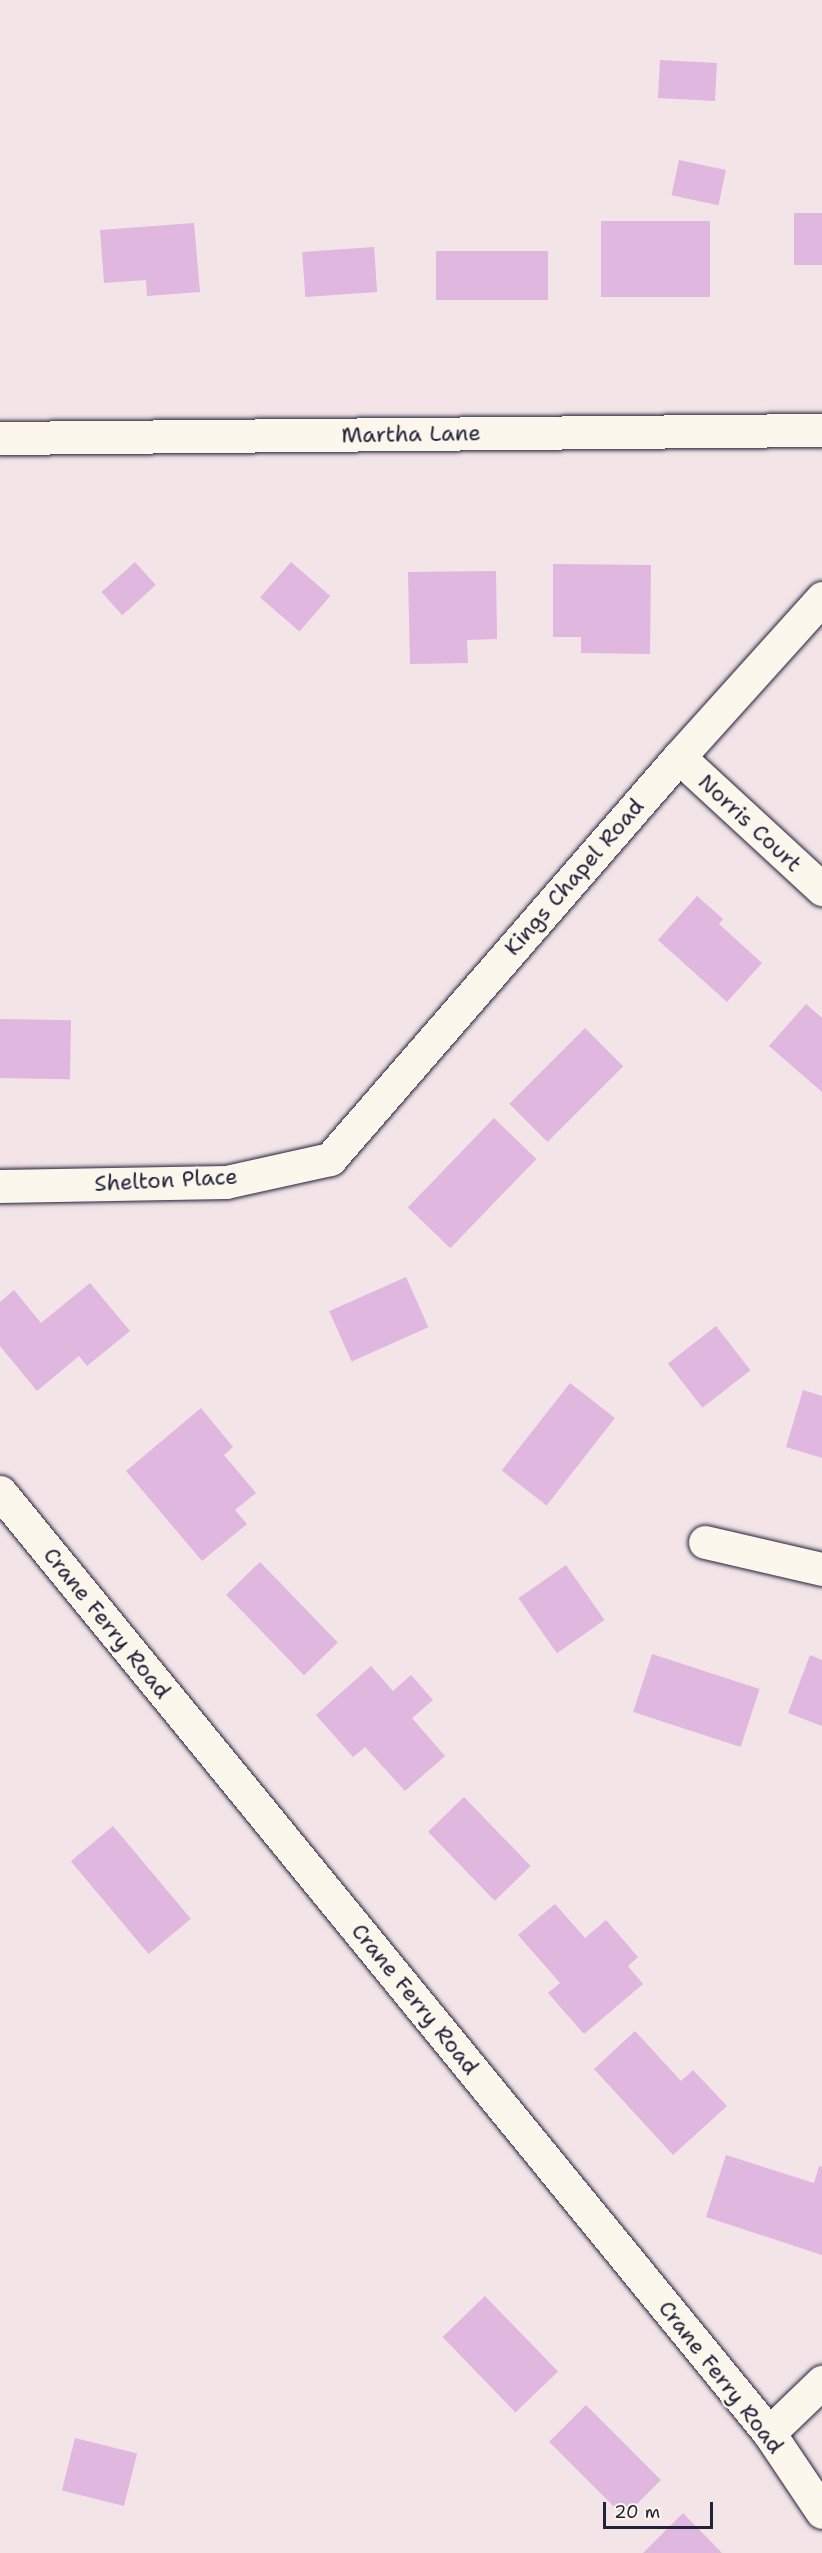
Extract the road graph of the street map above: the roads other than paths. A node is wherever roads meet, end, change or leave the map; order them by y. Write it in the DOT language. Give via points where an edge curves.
graph roads {
  1 [pos="822,430"];
  2 [pos="0,438"];
  3 [pos="822,598"];
  4 [pos="679,757"];
  5 [pos="822,889"];
  6 [pos="330,1159"];
  7 [pos="0,1186"];
  8 [pos="0,1492"];
  9 [pos="705,1542"];
  10 [pos="822,1569"];
  11 [pos="822,2382"];
  12 [pos="769,2433"];
  13 [pos="822,2512"];
  1 -- 2 [label="street, Martha Lane"];
  3 -- 4 [label="street, Kings Chapel Road"];
  4 -- 5 [label="street, Norris Court"];
  4 -- 6 [label="street, Kings Chapel Road"];
  6 -- 7 [label="street, Shelton Place" via="226,1182"];
  8 -- 12 [label="street, Crane Ferry Road"];
  9 -- 10 [label="street"];
  11 -- 12 [label="street"];
  12 -- 13 [label="street, Crane Ferry Road"];
}
